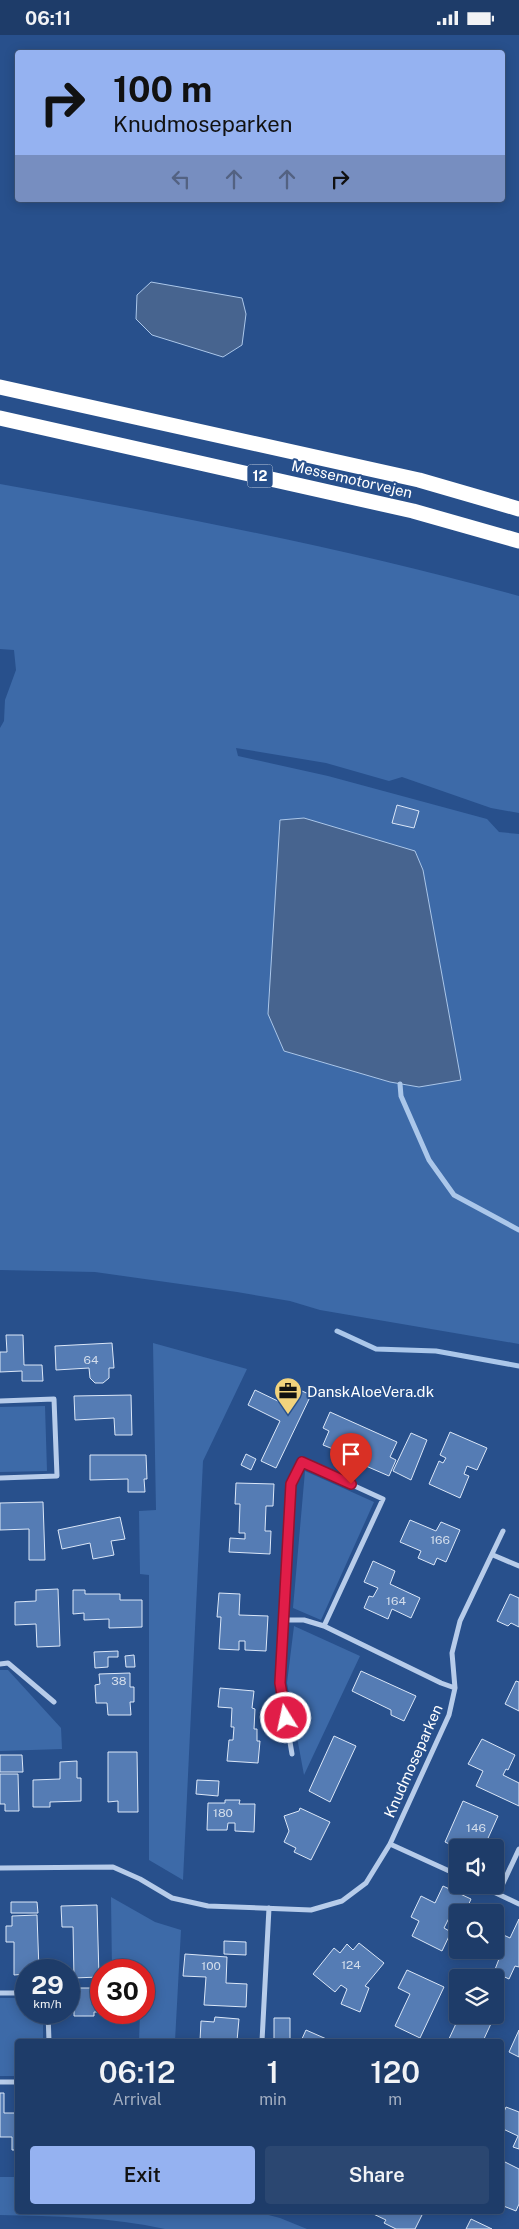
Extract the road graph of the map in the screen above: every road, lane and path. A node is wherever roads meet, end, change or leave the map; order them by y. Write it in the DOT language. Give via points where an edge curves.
graph roads {
  1 [pos="0,387"];
  2 [pos="0,418"];
  3 [pos="519,509"];
  4 [pos="519,541"];
  5 [pos="0,1401"];
  6 [pos="0,1478"];
  7 [pos="502,1531"];
  8 [pos="493,1555"];
  9 [pos="519,1567"];
  10 [pos="283,1620"];
  11 [pos="324,1626"];
  12 [pos="0,1663"];
  13 [pos="456,1688"];
  14 [pos="54,1702"];
  15 [pos="292,1754"];
  16 [pos="390,1844"];
  17 [pos="519,1849"];
  18 [pos="0,1867"];
  19 [pos="449,1871"];
  20 [pos="504,1881"];
  21 [pos="498,1894"];
  22 [pos="519,1904"];
  23 [pos="269,1908"];
  24 [pos="0,1993"];
  25 [pos="15,1993"];
  26 [pos="48,2024"];
  27 [pos="49,2039"];
  28 [pos="262,2039"];
  29 [pos="15,2081"];
  30 [pos="0,2082"];
  1 -- 3 [label="highway, Messemotorvejen / 12" via="419,480"];
  2 -- 4 [label="highway, Messemotorvejen / 12" via="413,511"];
  5 -- 6 [label="street" via="54,1399 57,1476"];
  7 -- 8 [label="street, Knudmoseparken"];
  8 -- 9 [label="street"];
  8 -- 13 [label="street, Knudmoseparken" via="460,1621 452,1653"];
  10 -- 11 [label="street, Knudmoseparken" via="304,1620"];
  10 -- 11 [label="street" via="291,1484 302,1462 383,1499"];
  10 -- 15 [label="street" via="280,1683"];
  11 -- 13 [label="street, Knudmoseparken"];
  12 -- 14 [label="street" via="8,1663"];
  13 -- 16 [label="street, Knudmoseparken" via="449,1715"];
  16 -- 19 [label="street"];
  16 -- 23 [label="street, Knudmoseparken" via="366,1883 342,1901 311,1910"];
  17 -- 20 [label="street"];
  18 -- 23 [label="street, Knudmoseparken" via="114,1867 172,1898 208,1906"];
  21 -- 22 [label="street"];
  23 -- 28 [label="street"];
  24 -- 25 [label="street"];
  26 -- 27 [label="street"];
  29 -- 30 [label="street"];
}
